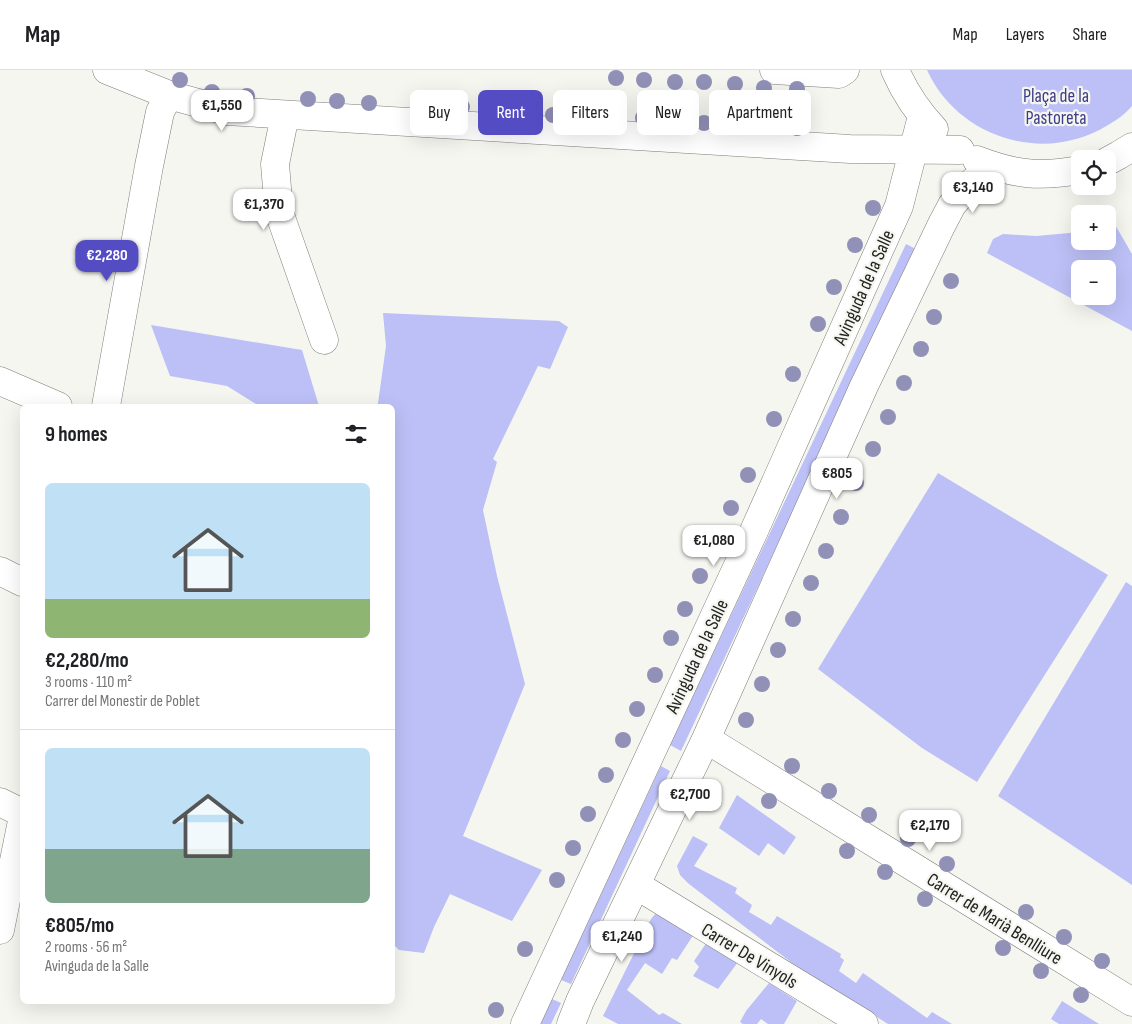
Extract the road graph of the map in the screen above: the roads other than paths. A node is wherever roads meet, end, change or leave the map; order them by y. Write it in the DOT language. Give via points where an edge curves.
graph roads {
  1 [pos="107,70"];
  2 [pos="774,70"];
  3 [pos="845,70"];
  4 [pos="895,70"];
  5 [pos="169,95"];
  6 [pos="285,116"];
  7 [pos="922,116"];
  8 [pos="1132,147"];
  9 [pos="914,150"];
  10 [pos="960,150"];
  11 [pos="1116,157"];
  12 [pos="994,166"];
  13 [pos="1071,172"];
  14 [pos="324,340"];
  15 [pos="0,380"];
  16 [pos="54,404"];
  17 [pos="106,404"];
  18 [pos="0,571"];
  19 [pos="20,581"];
  20 [pos="706,739"];
  21 [pos="0,802"];
  22 [pos="20,812"];
  23 [pos="20,831"];
  24 [pos="636,885"];
  25 [pos="0,930"];
  26 [pos="1132,1002"];
  27 [pos="524,1024"];
  28 [pos="571,1024"];
  29 [pos="864,1024"];
  1 -- 5 [label="street"];
  2 -- 3 [label="street" via="839,74"];
  4 -- 7 [label="street"];
  5 -- 6 [label="street" via="227,111"];
  5 -- 17 [label="street" via="160,112 149,166"];
  6 -- 9 [label="street"];
  6 -- 14 [label="street" via="275,164 280,212"];
  7 -- 9 [label="street, Avinguda de la Salle"];
  7 -- 10 [label="street"];
  8 -- 11 [label="street"];
  9 -- 10 [label="street"];
  9 -- 27 [label="street, Avinguda de la Salle" via="891,226 746,549"];
  10 -- 12 [label="street"];
  12 -- 13 [label="street" via="1037,174"];
  12 -- 20 [label="street" via="970,184 952,205 941,226 864,386"];
  15 -- 16 [label="street"];
  18 -- 19 [label="street"];
  20 -- 24 [label="street"];
  20 -- 26 [label="street, Carrer de Marià Benlliure"];
  21 -- 22 [label="street"];
  23 -- 25 [label="street"];
  24 -- 28 [label="street"];
  24 -- 29 [label="street, Carrer De Vinyols"];
}
